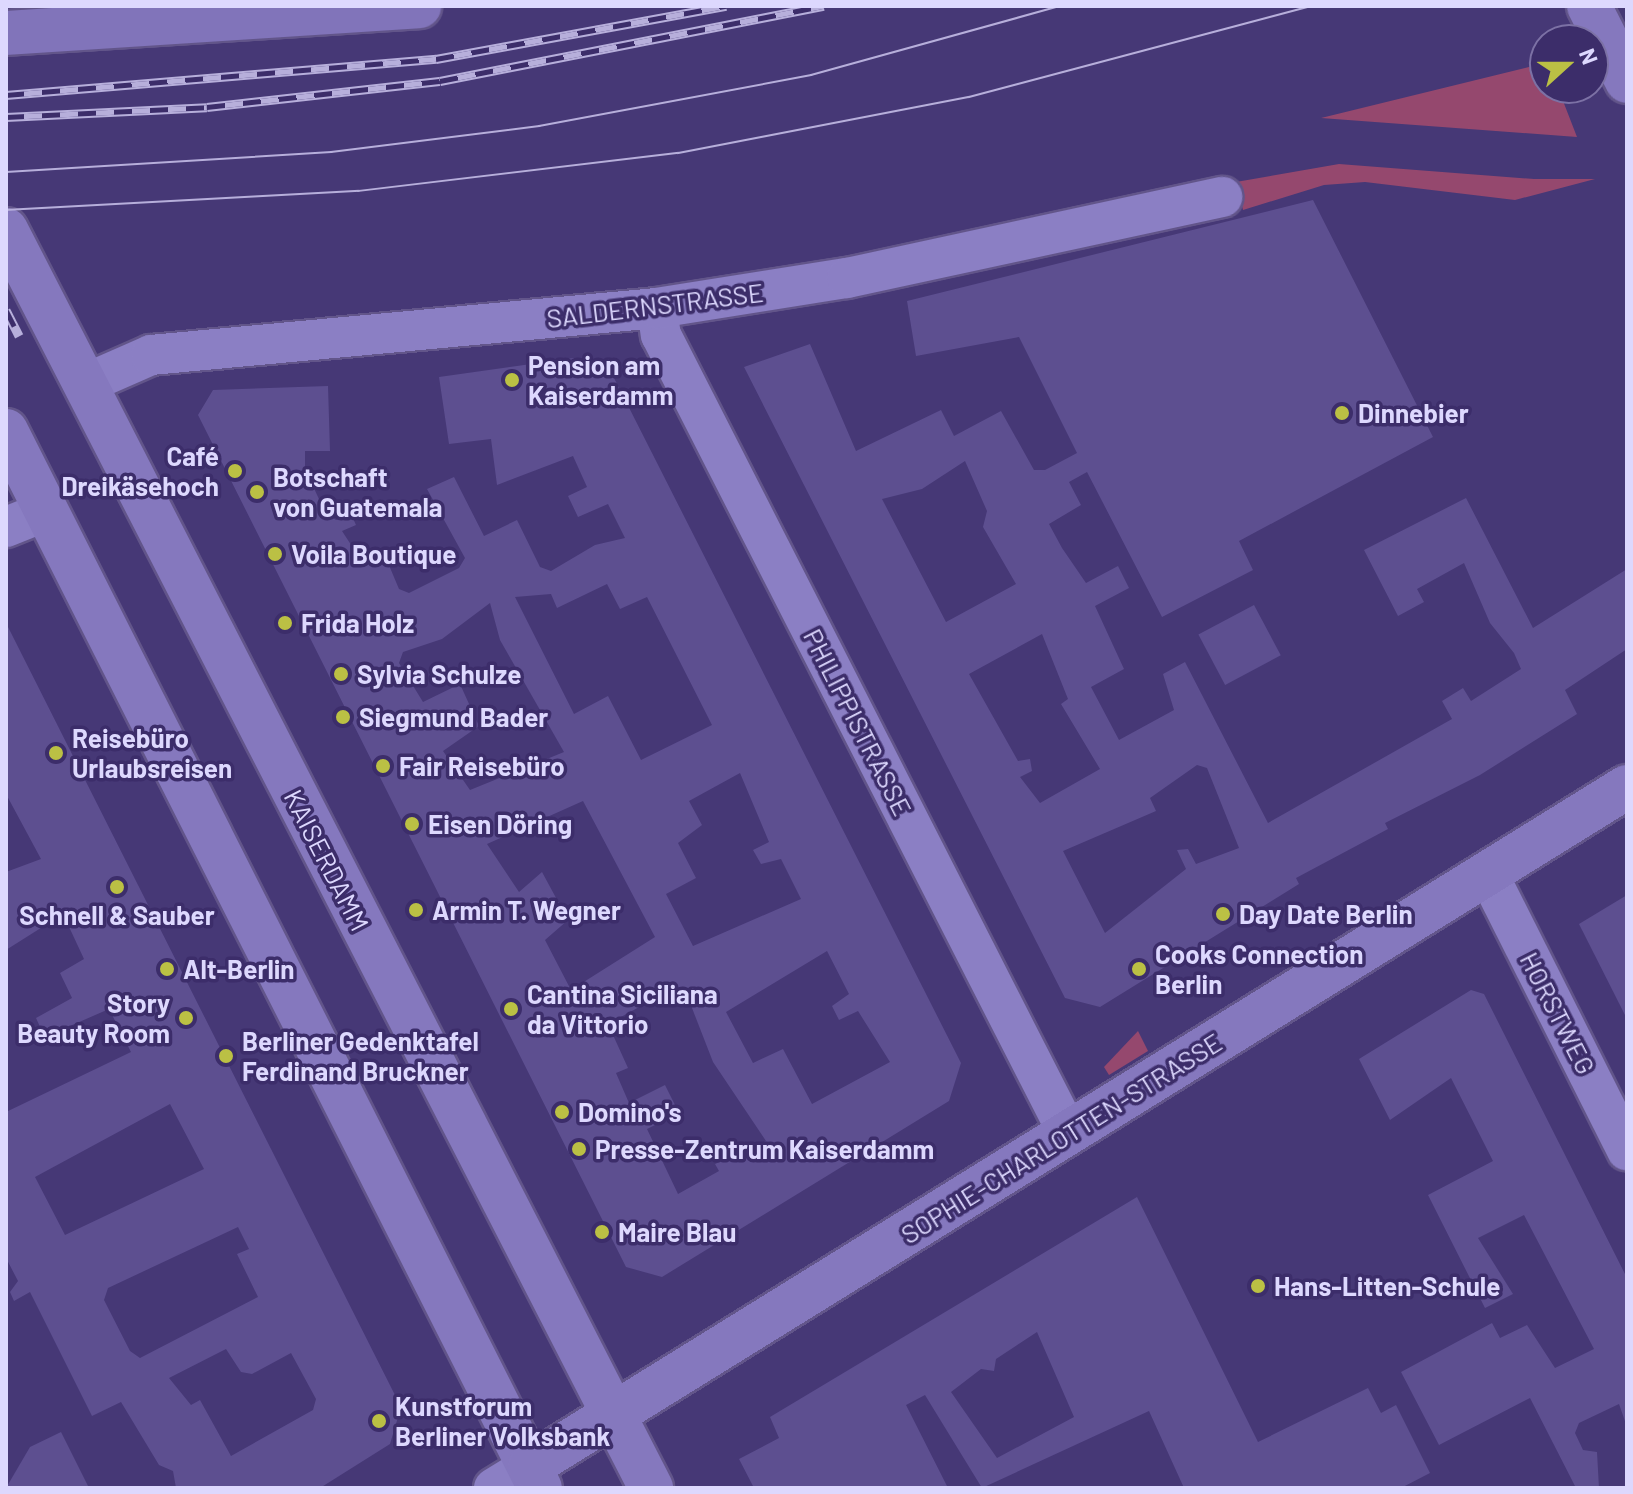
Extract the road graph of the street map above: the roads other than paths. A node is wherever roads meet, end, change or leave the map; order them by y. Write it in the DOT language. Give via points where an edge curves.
graph roads {
  1 [pos="419,6"];
  2 [pos="1589,6"];
  3 [pos="6,33"];
  4 [pos="1618,63"];
  5 [pos="1222,197"];
  6 [pos="6,230"];
  7 [pos="657,308"];
  8 [pos="85,384"];
  9 [pos="6,431"];
  10 [pos="46,511"];
  11 [pos="6,527"];
  12 [pos="1627,787"];
  13 [pos="1489,876"];
  14 [pos="1068,1133"];
  15 [pos="1627,1150"];
  16 [pos="613,1414"];
  17 [pos="521,1481"];
  18 [pos="651,1488"];
  1 -- 3 [label="highway"];
  2 -- 4 [label="main road"];
  5 -- 7 [label="street, SALDERNSTRASSE" via="847,278"];
  6 -- 8 [label="main road, KAISERDAMM"];
  7 -- 8 [label="street, SALDERNSTRASSE" via="151,355"];
  7 -- 14 [label="street, PHILIPPISTRASSE" via="661,335"];
  8 -- 16 [label="main road, KAISERDAMM"];
  9 -- 10 [label="main road"];
  10 -- 11 [label="street"];
  10 -- 17 [label="main road"];
  12 -- 13 [label="main road, SOPHIE-CHARLOTTEN-STRASSE"];
  13 -- 14 [label="main road, SOPHIE-CHARLOTTEN-STRASSE"];
  13 -- 15 [label="street, HORSTWEG"];
  14 -- 16 [label="main road, SOPHIE-CHARLOTTEN-STRASSE"];
  16 -- 17 [label="main road, SOPHIE-CHARLOTTEN-STRASSE"];
  16 -- 18 [label="main road, KAISERDAMM"];
}
